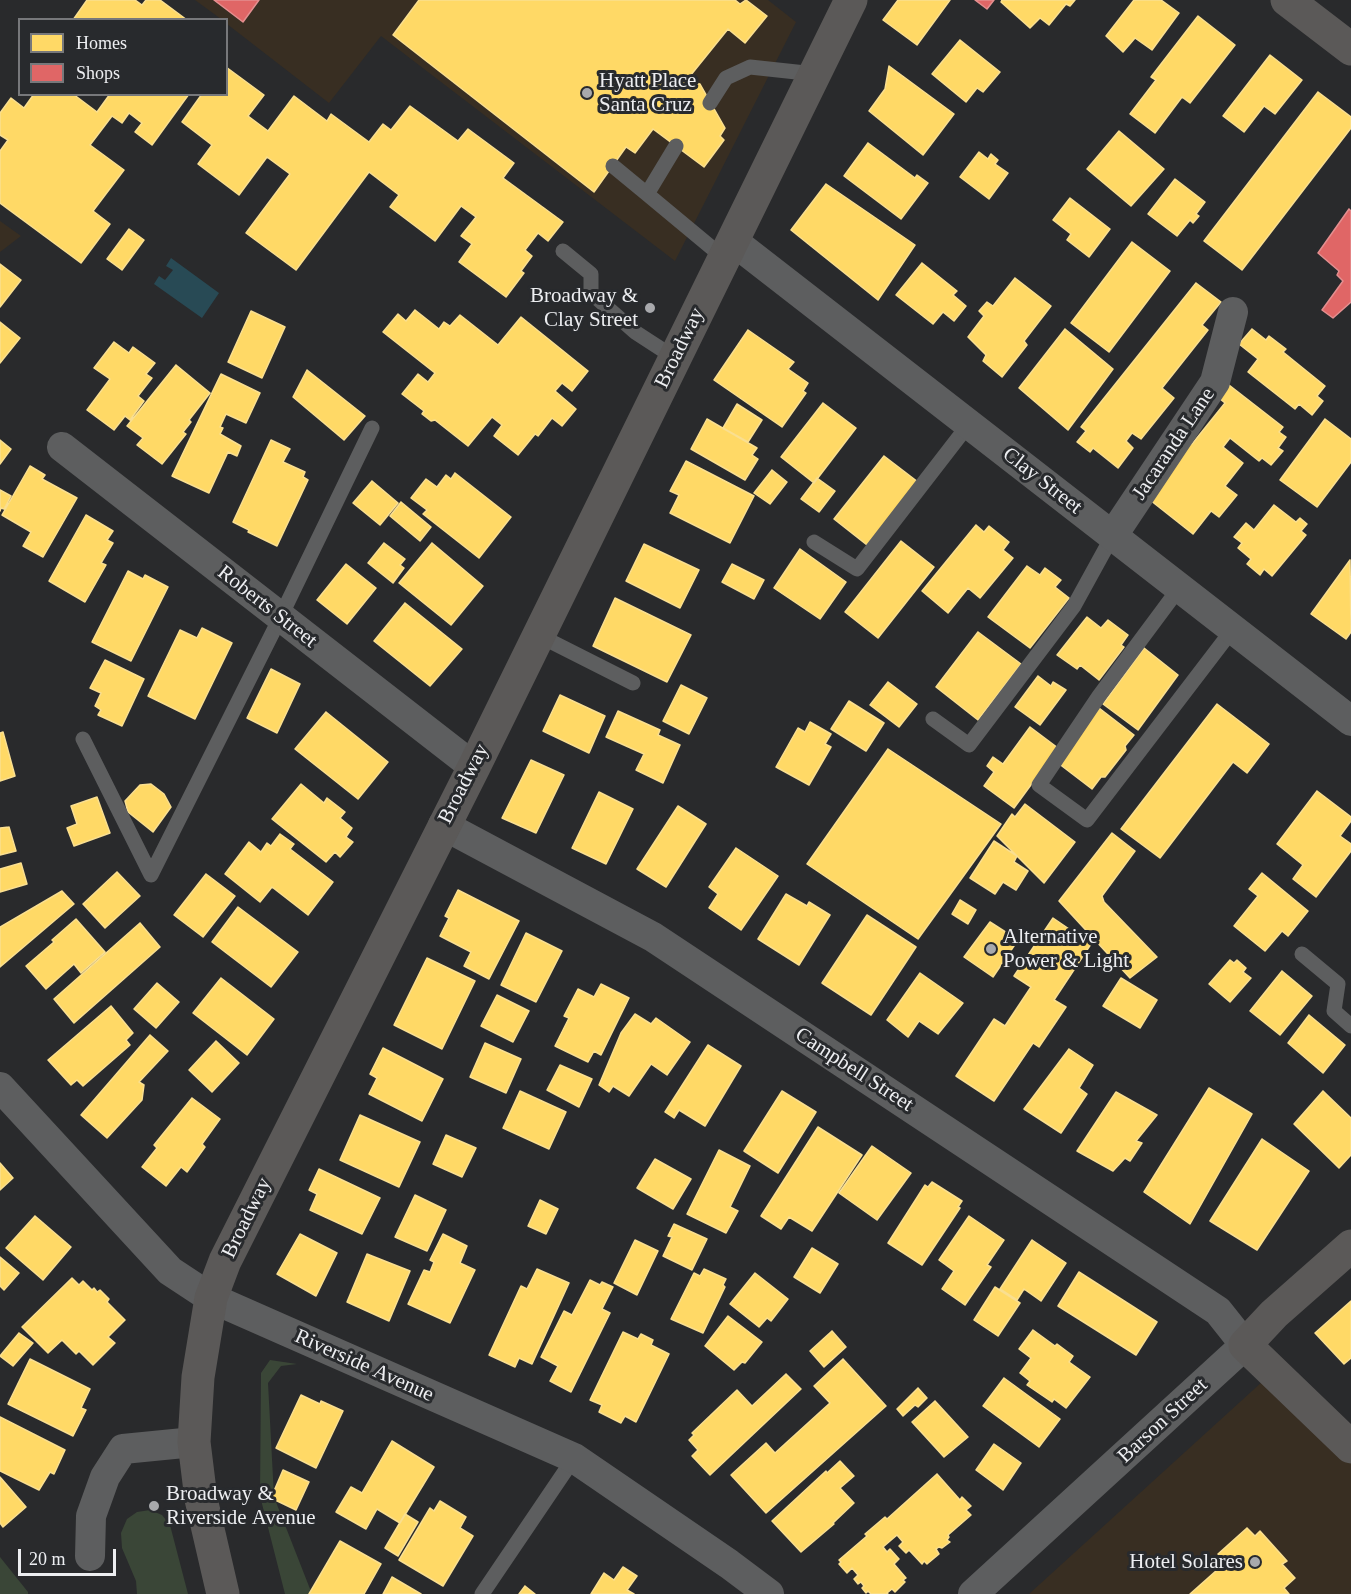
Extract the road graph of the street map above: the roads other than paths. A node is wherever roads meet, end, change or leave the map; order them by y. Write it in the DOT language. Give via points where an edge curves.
graph roads {
  1 [pos="850,0"];
  2 [pos="1287,0"];
  3 [pos="1351,49"];
  4 [pos="814,74"];
  5 [pos="710,103"];
  6 [pos="676,146"];
  7 [pos="613,166"];
  8 [pos="646,194"];
  9 [pos="729,249"];
  10 [pos="563,251"];
  11 [pos="1233,312"];
  12 [pos="675,358"];
  13 [pos="969,424"];
  14 [pos="372,428"];
  15 [pos="62,447"];
  16 [pos="1113,536"];
  17 [pos="814,542"];
  18 [pos="1180,587"];
  19 [pos="280,618"];
  20 [pos="1233,629"];
  21 [pos="538,635"];
  22 [pos="633,683"];
  23 [pos="933,719"];
  24 [pos="1351,722"];
  25 [pos="83,739"];
  26 [pos="474,766"];
  27 [pos="443,825"];
  28 [pos="1302,954"];
  29 [pos="1351,1026"];
  30 [pos="0,1087"];
  31 [pos="1351,1246"];
  32 [pos="211,1299"];
  33 [pos="1245,1345"];
  34 [pos="194,1442"];
  35 [pos="1351,1447"];
  36 [pos="574,1458"];
  37 [pos="90,1556"];
  38 [pos="223,1594"];
  39 [pos="482,1594"];
  40 [pos="769,1594"];
  41 [pos="973,1594"];
  1 -- 4 [label="main road, Broadway"];
  2 -- 3 [label="main road"];
  4 -- 5 [label="lane" via="750,67 726,78"];
  4 -- 9 [label="main road, Broadway"];
  6 -- 8 [label="lane"];
  7 -- 8 [label="lane"];
  8 -- 9 [label="lane"];
  9 -- 12 [label="main road, Broadway"];
  9 -- 13 [label="street, Clay Street"];
  10 -- 12 [label="lane" via="591,273 591,293 635,333"];
  11 -- 16 [label="street, Jacaranda Lane" via="1215,382"];
  12 -- 21 [label="main road, Broadway"];
  13 -- 16 [label="street, Clay Street"];
  13 -- 17 [label="lane" via="858,569"];
  14 -- 19 [label="lane"];
  15 -- 19 [label="street, Roberts Street"];
  16 -- 18 [label="street, Clay Street"];
  16 -- 23 [label="lane" via="1074,606 969,745"];
  18 -- 20 [label="street, Clay Street"];
  18 -- 20 [label="lane" via="1039,785 1087,820"];
  19 -- 25 [label="lane" via="151,875"];
  19 -- 26 [label="street, Roberts Street"];
  20 -- 24 [label="street, Clay Street"];
  21 -- 22 [label="lane"];
  21 -- 26 [label="main road, Broadway"];
  26 -- 27 [label="main road, Broadway"];
  27 -- 32 [label="main road, Broadway" via="225,1261"];
  27 -- 33 [label="street, Campbell Street" via="653,937 1218,1311"];
  28 -- 29 [label="lane" via="1338,984 1334,1011"];
  30 -- 32 [label="street, Riverside Avenue" via="170,1271"];
  31 -- 33 [label="main road, Barson Street"];
  32 -- 34 [label="main road, Broadway" via="198,1377"];
  32 -- 36 [label="street, Riverside Avenue"];
  33 -- 35 [label="main road"];
  33 -- 41 [label="street, Barson Street"];
  34 -- 37 [label="street" via="123,1449 105,1477 91,1516"];
  34 -- 38 [label="main road, Broadway" via="201,1499"];
  36 -- 39 [label="lane"];
  36 -- 40 [label="street, Riverside Avenue"];
}
